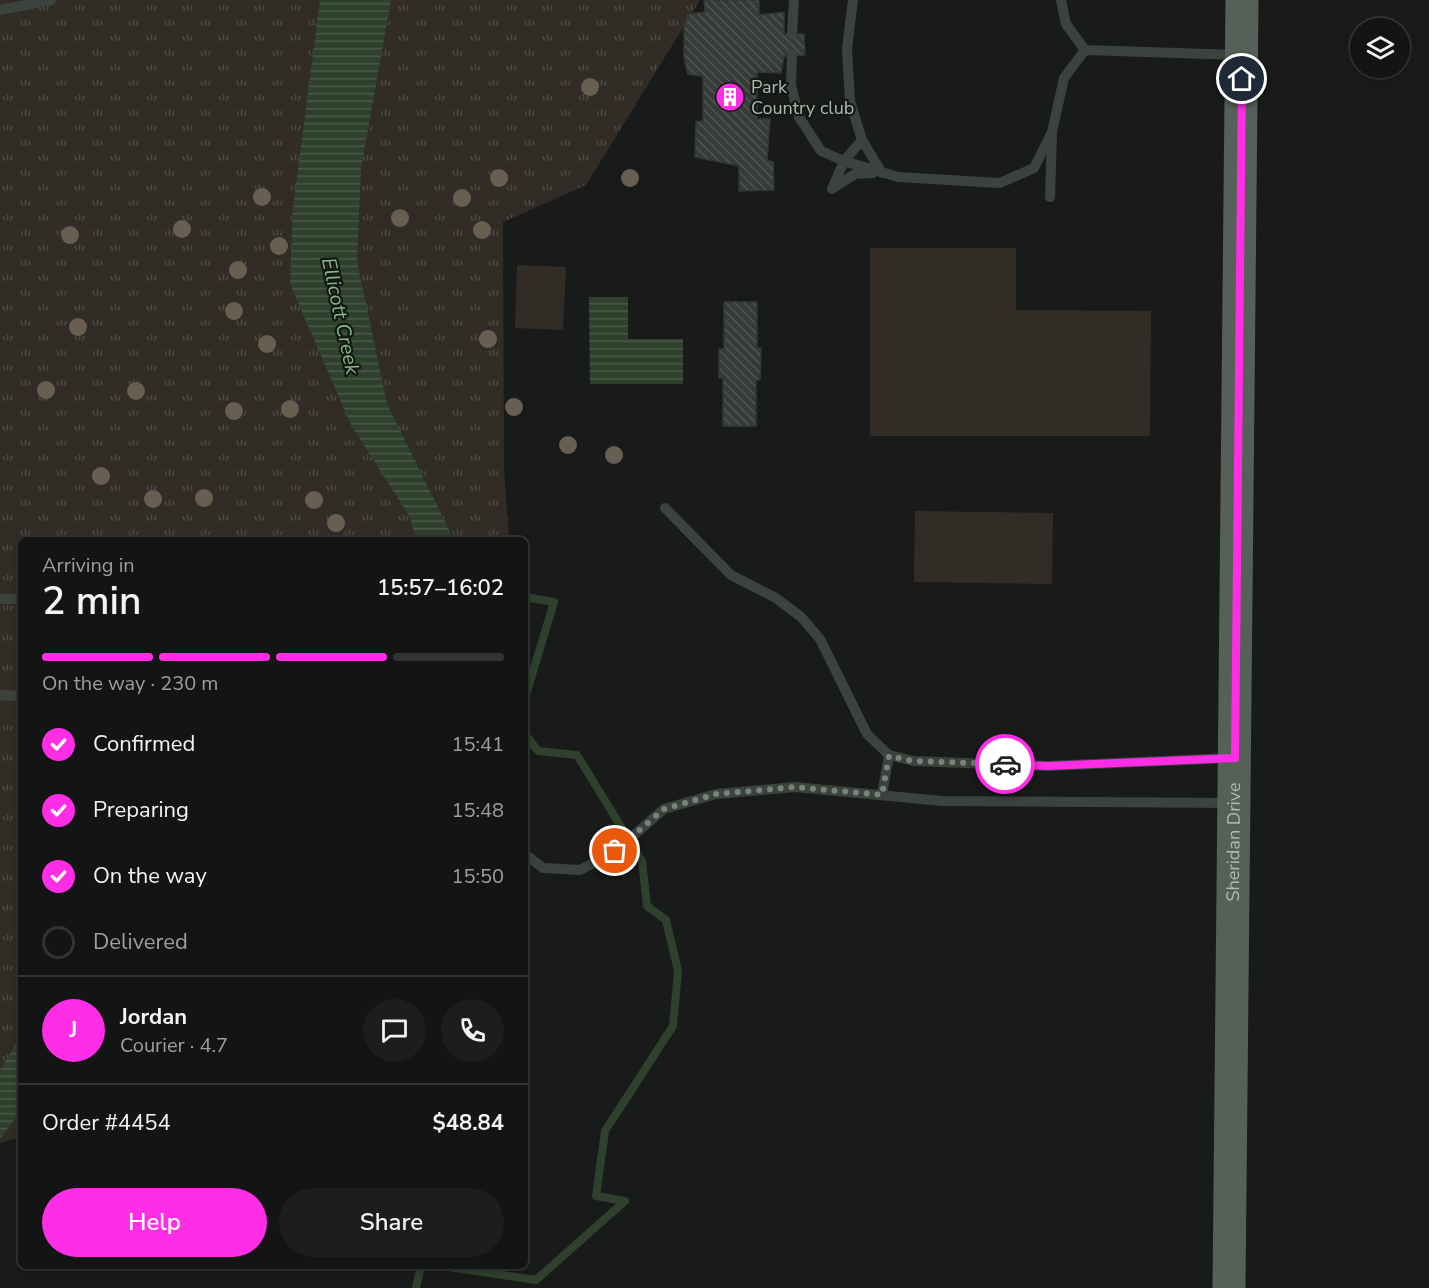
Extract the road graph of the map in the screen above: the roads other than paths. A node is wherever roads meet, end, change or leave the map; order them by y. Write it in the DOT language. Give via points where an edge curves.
graph roads {
  1 [pos="51,0"];
  2 [pos="794,0"];
  3 [pos="853,0"];
  4 [pos="1061,0"];
  5 [pos="1242,0"];
  6 [pos="0,10"];
  7 [pos="792,34"];
  8 [pos="1085,50"];
  9 [pos="792,55"];
  10 [pos="1242,55"];
  11 [pos="1052,132"];
  12 [pos="862,140"];
  13 [pos="844,161"];
  14 [pos="882,173"];
  15 [pos="1050,197"];
  16 [pos="666,508"];
  17 [pos="0,599"];
  18 [pos="18,599"];
  19 [pos="0,695"];
  20 [pos="18,696"];
  21 [pos="889,756"];
  22 [pos="1235,758"];
  23 [pos="882,795"];
  24 [pos="1235,802"];
  25 [pos="528,856"];
  26 [pos="1229,1288"];
  1 -- 6 [label="lane"];
  2 -- 7 [label="lane"];
  3 -- 12 [label="lane" via="847,49 850,101"];
  4 -- 8 [label="lane" via="1066,24"];
  5 -- 10 [label="main road, Sheridan Drive"];
  8 -- 10 [label="lane"];
  8 -- 11 [label="lane" via="1064,78"];
  9 -- 13 [label="lane" via="791,85 799,117 821,152"];
  10 -- 22 [label="main road, Sheridan Drive"];
  11 -- 14 [label="lane" via="1034,168 1000,183"];
  11 -- 15 [label="lane"];
  12 -- 13 [label="lane"];
  12 -- 14 [label="lane"];
  13 -- 14 [label="lane"];
  13 -- 14 [label="lane" via="832,189 855,174"];
  16 -- 21 [label="lane" via="731,575 776,598 801,617 820,639 867,734"];
  17 -- 18 [label="lane"];
  19 -- 20 [label="lane"];
  21 -- 22 [label="lane" via="913,761 1047,766"];
  21 -- 23 [label="lane"];
  22 -- 24 [label="main road, Sheridan Drive"];
  23 -- 24 [label="lane" via="942,801"];
  23 -- 25 [label="lane" via="795,787 716,794 664,809 615,851 580,870 543,868"];
  24 -- 26 [label="main road, Sheridan Drive"];
}
